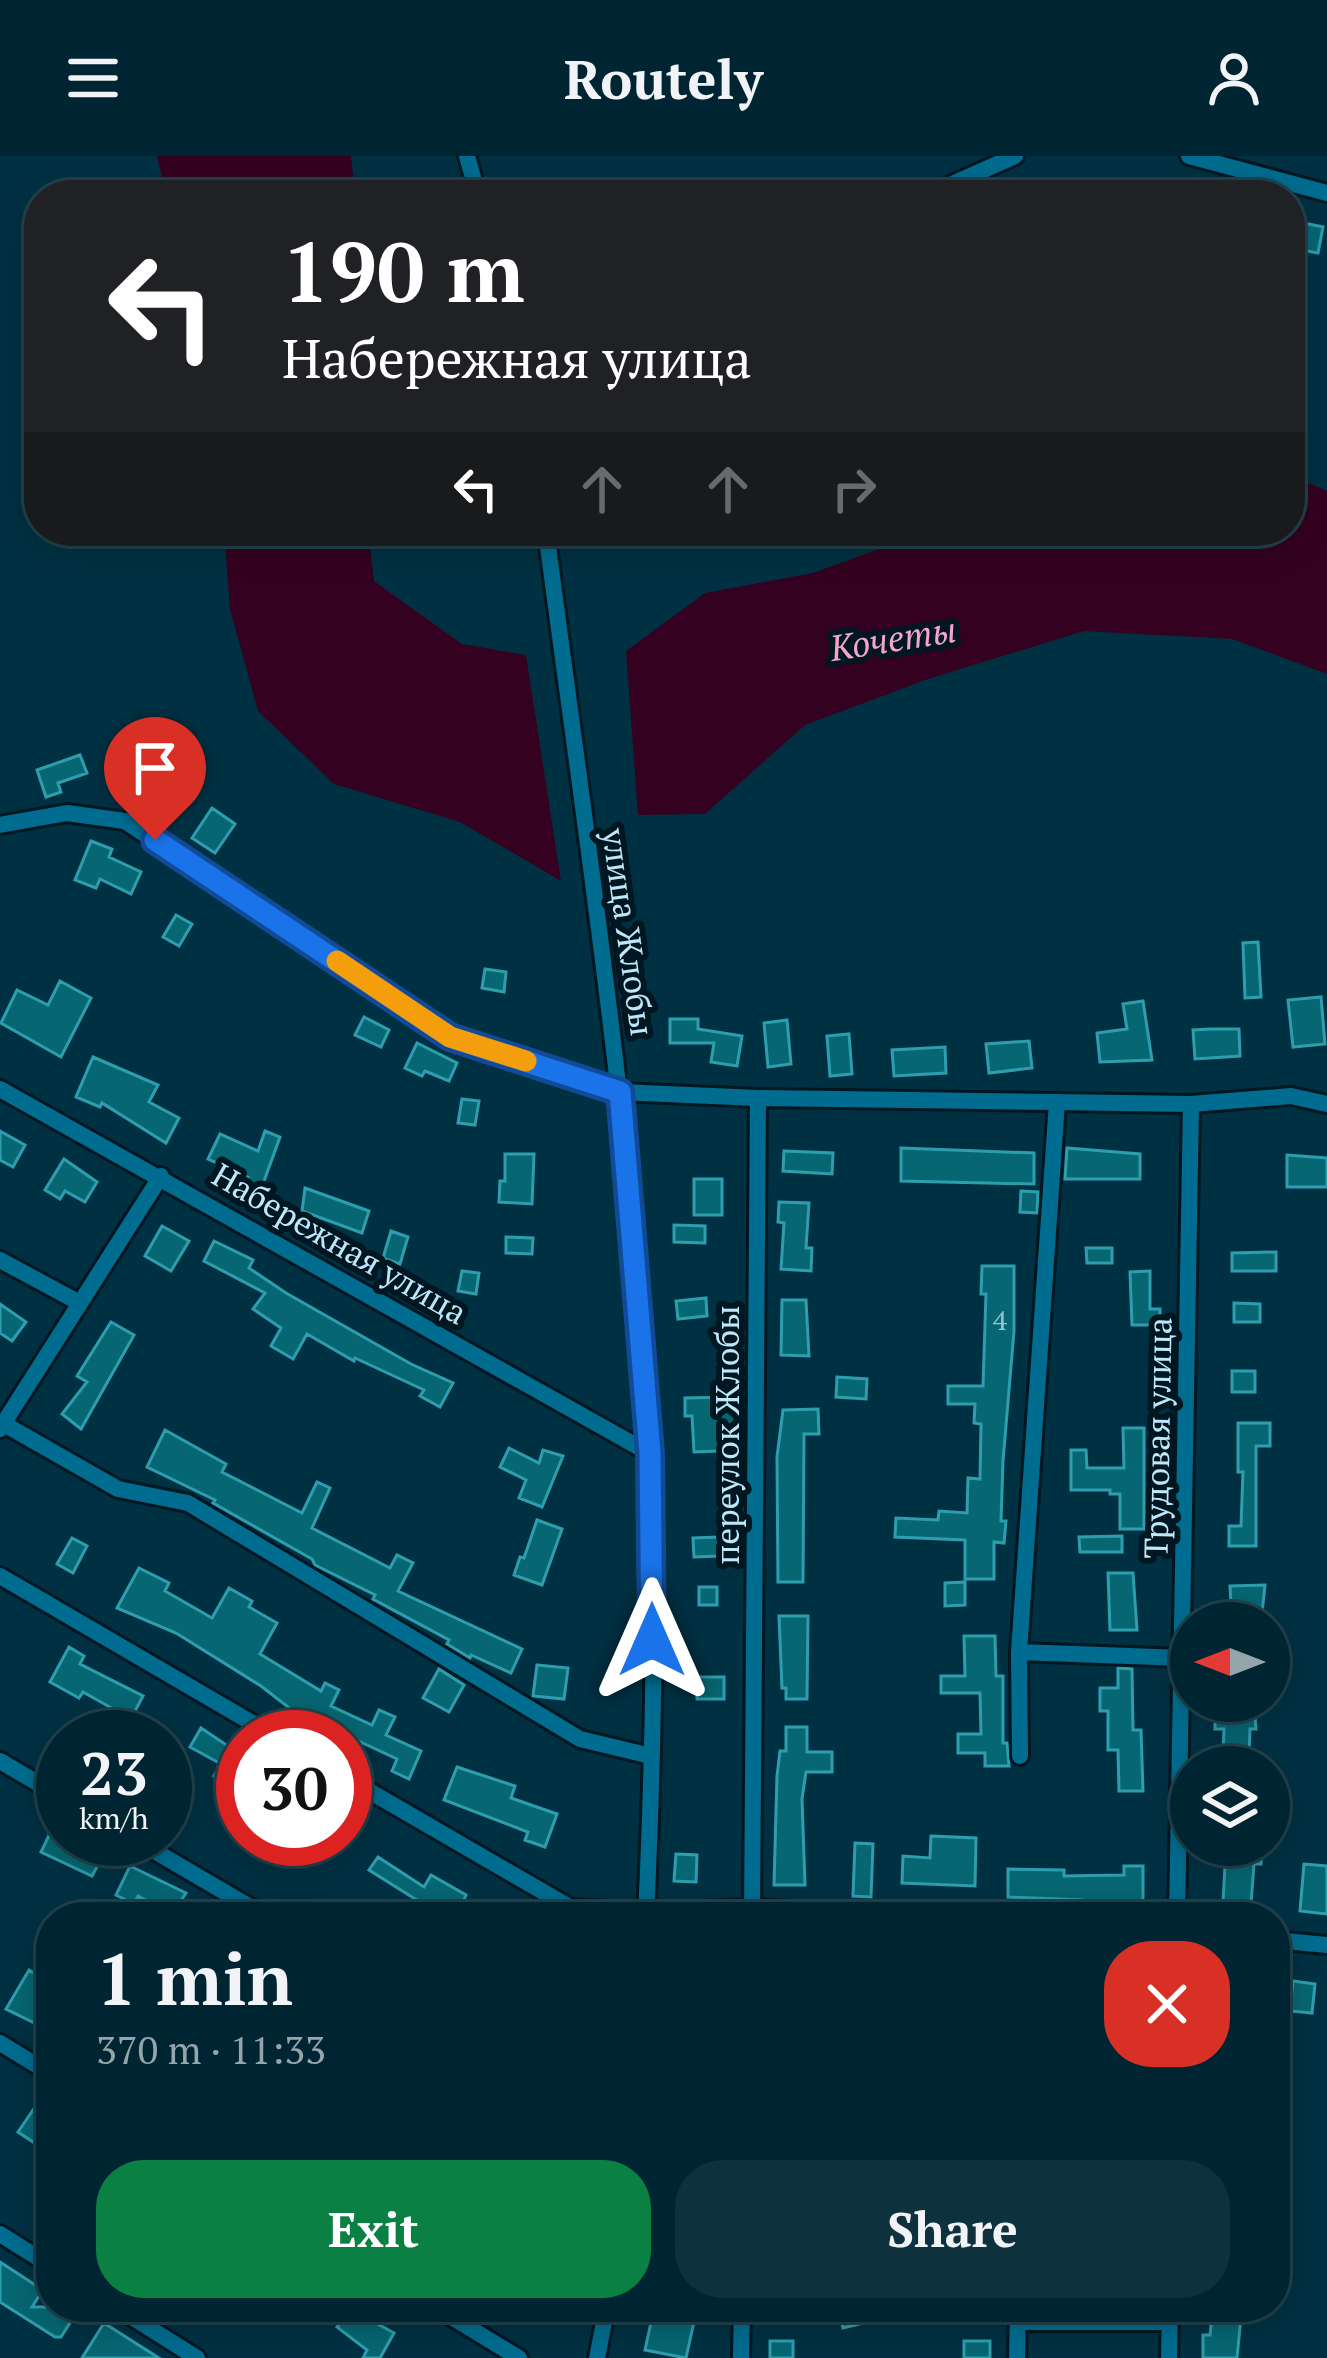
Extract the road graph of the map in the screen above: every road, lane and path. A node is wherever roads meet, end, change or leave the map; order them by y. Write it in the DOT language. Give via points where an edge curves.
graph roads {
  1 [pos="1015,156"];
  2 [pos="1190,156"];
  3 [pos="959,180"];
  4 [pos="1279,180"];
  5 [pos="548,546"];
  6 [pos="0,825"];
  7 [pos="0,1088"];
  8 [pos="620,1092"];
  9 [pos="758,1098"];
  10 [pos="1057,1102"];
  11 [pos="1191,1104"];
  12 [pos="1327,1104"];
  13 [pos="161,1176"];
  14 [pos="0,1260"];
  15 [pos="79,1302"];
  16 [pos="2,1426"];
  17 [pos="650,1453"];
  18 [pos="0,1576"];
  19 [pos="1185,1602"];
  20 [pos="1019,1652"];
  21 [pos="1170,1657"];
  22 [pos="230,1710"];
  23 [pos="1182,1722"];
  24 [pos="651,1756"];
  25 [pos="1020,1756"];
  26 [pos="0,1761"];
  27 [pos="36,1782"];
  28 [pos="372,1793"];
  29 [pos="180,1866"];
  30 [pos="241,1902"];
  31 [pos="561,1902"];
  32 [pos="646,1902"];
  33 [pos="752,1902"];
  34 [pos="1177,1902"];
  35 [pos="1290,1941"];
  36 [pos="1327,1945"];
  37 [pos="0,2043"];
  38 [pos="36,2065"];
  39 [pos="0,2234"];
  40 [pos="36,2257"];
  41 [pos="140,2322"];
  42 [pos="460,2322"];
  43 [pos="604,2322"];
  44 [pos="742,2322"];
  45 [pos="1018,2322"];
  46 [pos="1170,2322"];
  47 [pos="197,2358"];
  48 [pos="519,2358"];
  49 [pos="597,2358"];
  50 [pos="741,2358"];
  51 [pos="1017,2358"];
  52 [pos="1169,2358"];
  1 -- 3 [label="street"];
  2 -- 4 [label="street"];
  5 -- 8 [label="street, улица Жлобы"];
  6 -- 8 [label="street" via="67,813 124,821 450,1037"];
  7 -- 13 [label="street, Набережная улица"];
  8 -- 9 [label="street"];
  8 -- 17 [label="street, улица Жлобы"];
  9 -- 10 [label="street"];
  9 -- 33 [label="street, переулок Жлобы"];
  10 -- 11 [label="street"];
  10 -- 20 [label="street"];
  11 -- 12 [label="street" via="1291,1096"];
  11 -- 19 [label="street, Трудовая улица"];
  13 -- 15 [label="street"];
  13 -- 17 [label="street, Набережная улица"];
  14 -- 15 [label="street"];
  15 -- 16 [label="street"];
  16 -- 24 [label="street" via="118,1490 188,1503 580,1739"];
  17 -- 24 [label="street, улица Жлобы"];
  18 -- 22 [label="street"];
  20 -- 21 [label="street"];
  20 -- 25 [label="street"];
  23 -- 34 [label="street, Трудовая улица"];
  24 -- 32 [label="street, улица Жлобы"];
  26 -- 27 [label="street"];
  28 -- 31 [label="street"];
  29 -- 30 [label="street"];
  35 -- 36 [label="street"];
  37 -- 38 [label="street"];
  39 -- 40 [label="street"];
  41 -- 47 [label="street"];
  42 -- 48 [label="street"];
  43 -- 49 [label="street"];
  44 -- 50 [label="street"];
  45 -- 51 [label="street"];
  46 -- 52 [label="street"];
}
